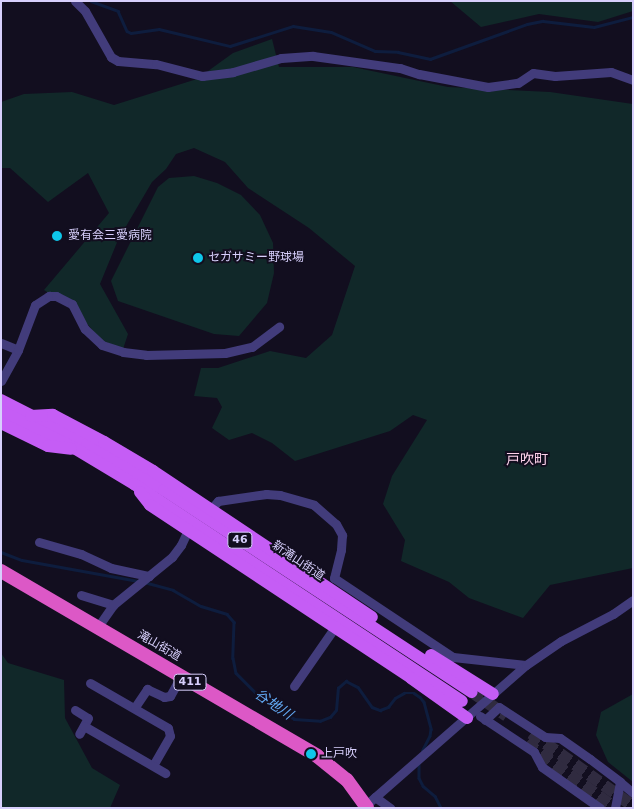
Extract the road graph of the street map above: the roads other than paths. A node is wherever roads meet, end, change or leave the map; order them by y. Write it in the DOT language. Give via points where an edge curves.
graph roads {
  1 [pos="75,1"];
  2 [pos="633,80"];
  3 [pos="279,327"];
  4 [pos="1,343"];
  5 [pos="18,350"];
  6 [pos="1,381"];
  7 [pos="1,400"];
  8 [pos="1,411"];
  9 [pos="31,416"];
  10 [pos="1,423"];
  11 [pos="76,449"];
  12 [pos="134,484"];
  13 [pos="211,509"];
  14 [pos="188,530"];
  15 [pos="39,542"];
  16 [pos="1,570"];
  17 [pos="147,577"];
  18 [pos="332,583"];
  19 [pos="81,595"];
  20 [pos="633,600"];
  21 [pos="114,605"];
  22 [pos="335,627"];
  23 [pos="97,628"];
  24 [pos="526,665"];
  25 [pos="181,676"];
  26 [pos="90,683"];
  27 [pos="294,686"];
  28 [pos="472,692"];
  29 [pos="493,694"];
  30 [pos="462,702"];
  31 [pos="135,707"];
  32 [pos="74,710"];
  33 [pos="470,715"];
  34 [pos="485,720"];
  35 [pos="153,765"];
  36 [pos="165,772"];
  37 [pos="620,782"];
  38 [pos="633,792"];
  39 [pos="369,803"];
  40 [pos="390,808"];
  41 [pos="600,808"];
  42 [pos="615,808"];
  1 -- 2 [label="street" via="89,18 111,57 202,76 233,72 281,58 313,56 400,68 488,87 518,83 533,73 555,76 611,72"];
  3 -- 5 [label="street" via="252,347 225,353 146,355 122,352 102,345 84,329 72,304 49,296 35,305"];
  4 -- 5 [label="street"];
  5 -- 6 [label="street"];
  7 -- 9 [label="main road, 新滝山街道 / 46"];
  8 -- 11 [label="main road, 新滝山街道 / 46"];
  9 -- 13 [label="main road, 46" via="48,414 60,418 153,471"];
  9 -- 28 [label="main road, 新滝山街道 / 46" via="87,444 164,490"];
  10 -- 11 [label="main road, 46" via="53,448"];
  11 -- 12 [label="main road, 新滝山街道 / 46"];
  12 -- 14 [label="main road, 46" via="150,505"];
  12 -- 30 [label="main road, 新滝山街道 / 46"];
  13 -- 18 [label="main road, 46"];
  13 -- 18 [label="street" via="218,501 266,494 314,505 336,524 342,535"];
  14 -- 17 [label="street" via="172,557"];
  14 -- 22 [label="main road, 46"];
  15 -- 17 [label="street" via="81,554 111,568"];
  16 -- 23 [label="highway, 滝山街道 / 411"];
  17 -- 21 [label="street"];
  18 -- 24 [label="street" via="453,657"];
  18 -- 29 [label="main road, 46"];
  19 -- 21 [label="street"];
  20 -- 24 [label="street"];
  21 -- 23 [label="street"];
  22 -- 27 [label="street"];
  22 -- 33 [label="main road, 46"];
  23 -- 25 [label="highway, 滝山街道 / 411"];
  24 -- 29 [label="street"];
  25 -- 31 [label="street" via="170,696 164,697 147,689"];
  25 -- 39 [label="highway, 滝山街道 / 411" via="317,756"];
  26 -- 31 [label="street"];
  29 -- 33 [label="street"];
  31 -- 35 [label="street" via="170,730 170,736"];
  32 -- 35 [label="street" via="88,718 81,730"];
  33 -- 34 [label="street"];
  33 -- 39 [label="street"];
  34 -- 37 [label="street" via="499,707 545,738 560,738"];
  34 -- 41 [label="street" via="534,752 542,767"];
  35 -- 36 [label="street"];
  37 -- 38 [label="street"];
  37 -- 42 [label="street"];
  39 -- 40 [label="street"];
}
